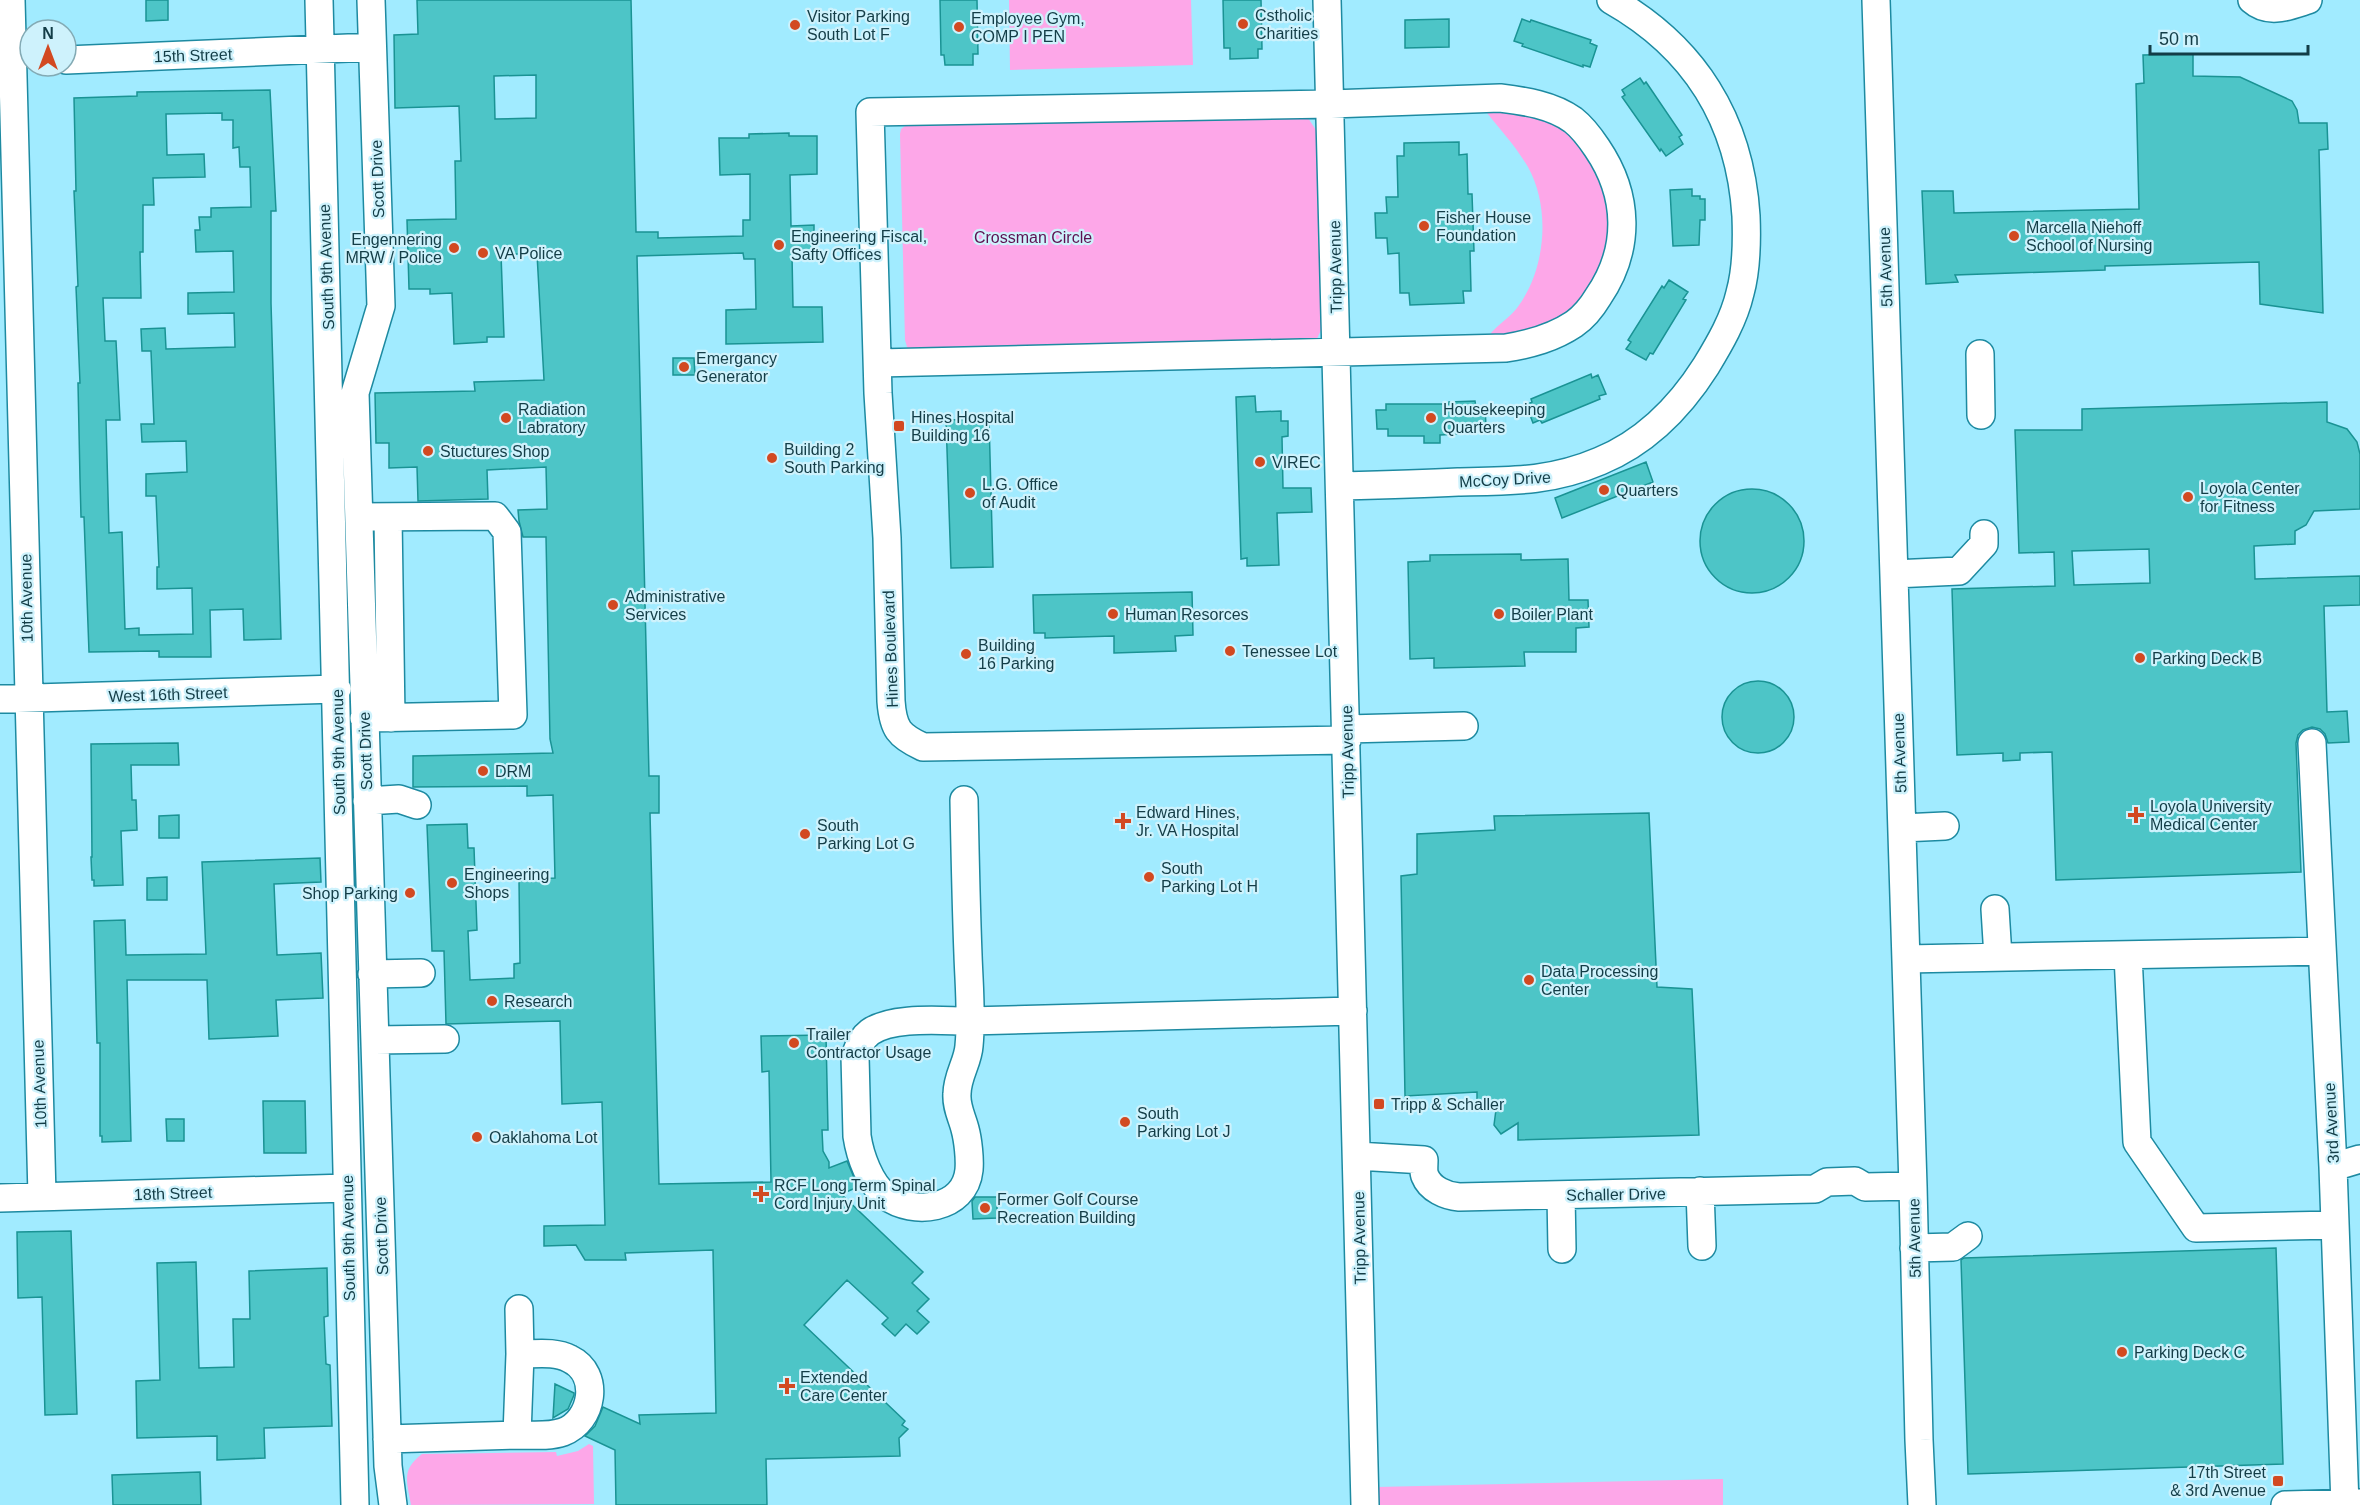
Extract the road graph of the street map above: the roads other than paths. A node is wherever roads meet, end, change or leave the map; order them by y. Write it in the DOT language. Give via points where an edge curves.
graph roads {
  1 [pos="11,0"];
  2 [pos="319,0"];
  3 [pos="371,0"];
  4 [pos="1327,0"];
  5 [pos="1611,0"];
  6 [pos="1876,0"];
  7 [pos="2252,0"];
  8 [pos="2308,0"];
  9 [pos="372,47"];
  10 [pos="320,50"];
  11 [pos="78,60"];
  12 [pos="14,62"];
  13 [pos="1331,104"];
  14 [pos="1337,353"];
  15 [pos="1980,354"];
  16 [pos="878,363"];
  17 [pos="1981,415"];
  18 [pos="1341,486"];
  19 [pos="358,517"];
  20 [pos="388,517"];
  21 [pos="1984,534"];
  22 [pos="1894,574"];
  23 [pos="337,689"];
  24 [pos="29,698"];
  25 [pos="0,699"];
  26 [pos="364,718"];
  27 [pos="391,718"];
  28 [pos="1464,726"];
  29 [pos="1347,735"];
  30 [pos="2312,743"];
  31 [pos="964,800"];
  32 [pos="367,801"];
  33 [pos="417,805"];
  34 [pos="1945,826"];
  35 [pos="1902,828"];
  36 [pos="1988,909"];
  37 [pos="2322,951"];
  38 [pos="2128,955"];
  39 [pos="1990,958"];
  40 [pos="1906,959"];
  41 [pos="421,973"];
  42 [pos="372,974"];
  43 [pos="1353,1011"];
  44 [pos="969,1020"];
  45 [pos="445,1039"];
  46 [pos="375,1040"];
  47 [pos="2360,1160"];
  48 [pos="1357,1164"];
  49 [pos="2333,1167"];
  50 [pos="1913,1186"];
  51 [pos="347,1188"];
  52 [pos="1700,1191"];
  53 [pos="1561,1195"];
  54 [pos="42,1196"];
  55 [pos="0,1198"];
  56 [pos="2335,1225"];
  57 [pos="1701,1246"];
  58 [pos="1562,1249"];
  59 [pos="519,1309"];
  60 [pos="520,1354"];
  61 [pos="517,1435"];
  62 [pos="387,1439"];
  63 [pos="2350,1504"];
  64 [pos="355,1505"];
  65 [pos="393,1505"];
  66 [pos="1365,1505"];
  67 [pos="1922,1505"];
  68 [pos="2284,1505"];
  1 -- 12 [label="street, 10th Avenue"];
  2 -- 10 [label="street, South 9th Avenue"];
  3 -- 9 [label="street, Scott Drive"];
  4 -- 13 [label="street, Tripp Avenue"];
  5 -- 18 [label="street, McCoy Drive" via="1656,29 1687,61 1709,89 1737,157 1744,192 1746,259 1740,292 1718,345 1694,385 1668,416 1636,443 1561,476"];
  6 -- 22 [label="street, 5th Avenue"];
  7 -- 8 [label="street" via="2272,9"];
  9 -- 10 [label="street, 15th Street"];
  9 -- 19 [label="street, Scott Drive" via="381,306 355,393"];
  10 -- 11 [label="street, 15th Street"];
  10 -- 23 [label="street, South 9th Avenue"];
  12 -- 24 [label="street, 10th Avenue"];
  13 -- 14 [label="street, Tripp Avenue"];
  13 -- 14 [label="street" via="1500,98 1549,108 1574,121 1601,154 1618,191 1622,217 1614,270 1602,291 1575,323 1555,334 1533,344 1506,348"];
  13 -- 16 [label="street, Hines Boulevard" via="870,112"];
  14 -- 16 [label="street"];
  14 -- 18 [label="street, Tripp Avenue"];
  15 -- 17 [label="street"];
  16 -- 29 [label="street, Hines Boulevard" via="892,713 901,736 923,747"];
  18 -- 29 [label="street, Tripp Avenue"];
  19 -- 20 [label="street"];
  19 -- 26 [label="street, Scott Drive"];
  20 -- 27 [label="street"];
  20 -- 27 [label="street" via="495,516 507,532 513,715"];
  21 -- 22 [label="street" via="1984,544 1959,571"];
  22 -- 35 [label="street, 5th Avenue"];
  23 -- 24 [label="street, West 16th Street"];
  23 -- 51 [label="street, South 9th Avenue"];
  24 -- 25 [label="street, West 16th Street"];
  24 -- 54 [label="street, 10th Avenue"];
  26 -- 27 [label="street"];
  26 -- 32 [label="street, Scott Drive"];
  28 -- 29 [label="street, Hines Boulevard"];
  29 -- 43 [label="street, Tripp Avenue"];
  30 -- 37 [label="street, 3rd Avenue"];
  31 -- 44 [label="street"];
  32 -- 33 [label="street" via="399,799"];
  32 -- 42 [label="street, Scott Drive"];
  34 -- 35 [label="street"];
  35 -- 40 [label="street, 5th Avenue"];
  36 -- 39 [label="street"];
  37 -- 38 [label="street"];
  37 -- 49 [label="street, 3rd Avenue"];
  38 -- 39 [label="street"];
  38 -- 56 [label="street" via="2137,1142 2196,1228"];
  39 -- 40 [label="street"];
  40 -- 50 [label="street, 5th Avenue"];
  41 -- 42 [label="street"];
  42 -- 46 [label="street, Scott Drive"];
  43 -- 44 [label="street"];
  43 -- 48 [label="street, Tripp Avenue"];
  44 -- 44 [label="street" via="881,1026 870,1032 855,1056 859,1147 874,1184 903,1206 922,1209 938,1205 964,1185 969,1170 966,1130 956,1095 958,1075 969,1048"];
  45 -- 46 [label="street"];
  46 -- 62 [label="street, Scott Drive"];
  47 -- 49 [label="street"];
  48 -- 53 [label="street, Schaller Drive" via="1424,1168 1442,1193 1451,1196"];
  48 -- 66 [label="street, Tripp Avenue"];
  49 -- 56 [label="street, 3rd Avenue"];
  50 -- 52 [label="street, Schaller Drive" via="1865,1187 1855,1181 1827,1182 1815,1189"];
  50 -- 67 [label="street, 5th Avenue"];
  51 -- 54 [label="street, 18th Street"];
  51 -- 64 [label="street, South 9th Avenue"];
  52 -- 53 [label="street, Schaller Drive"];
  52 -- 57 [label="street"];
  53 -- 58 [label="street"];
  54 -- 55 [label="street, 18th Street"];
  56 -- 63 [label="street, 3rd Avenue"];
  59 -- 60 [label="street"];
  60 -- 61 [label="street"];
  60 -- 61 [label="street" via="552,1353 570,1359 588,1376 591,1390 585,1413 564,1432"];
  61 -- 62 [label="street"];
  62 -- 65 [label="street, Scott Drive"];
  63 -- 68 [label="street"];
}
